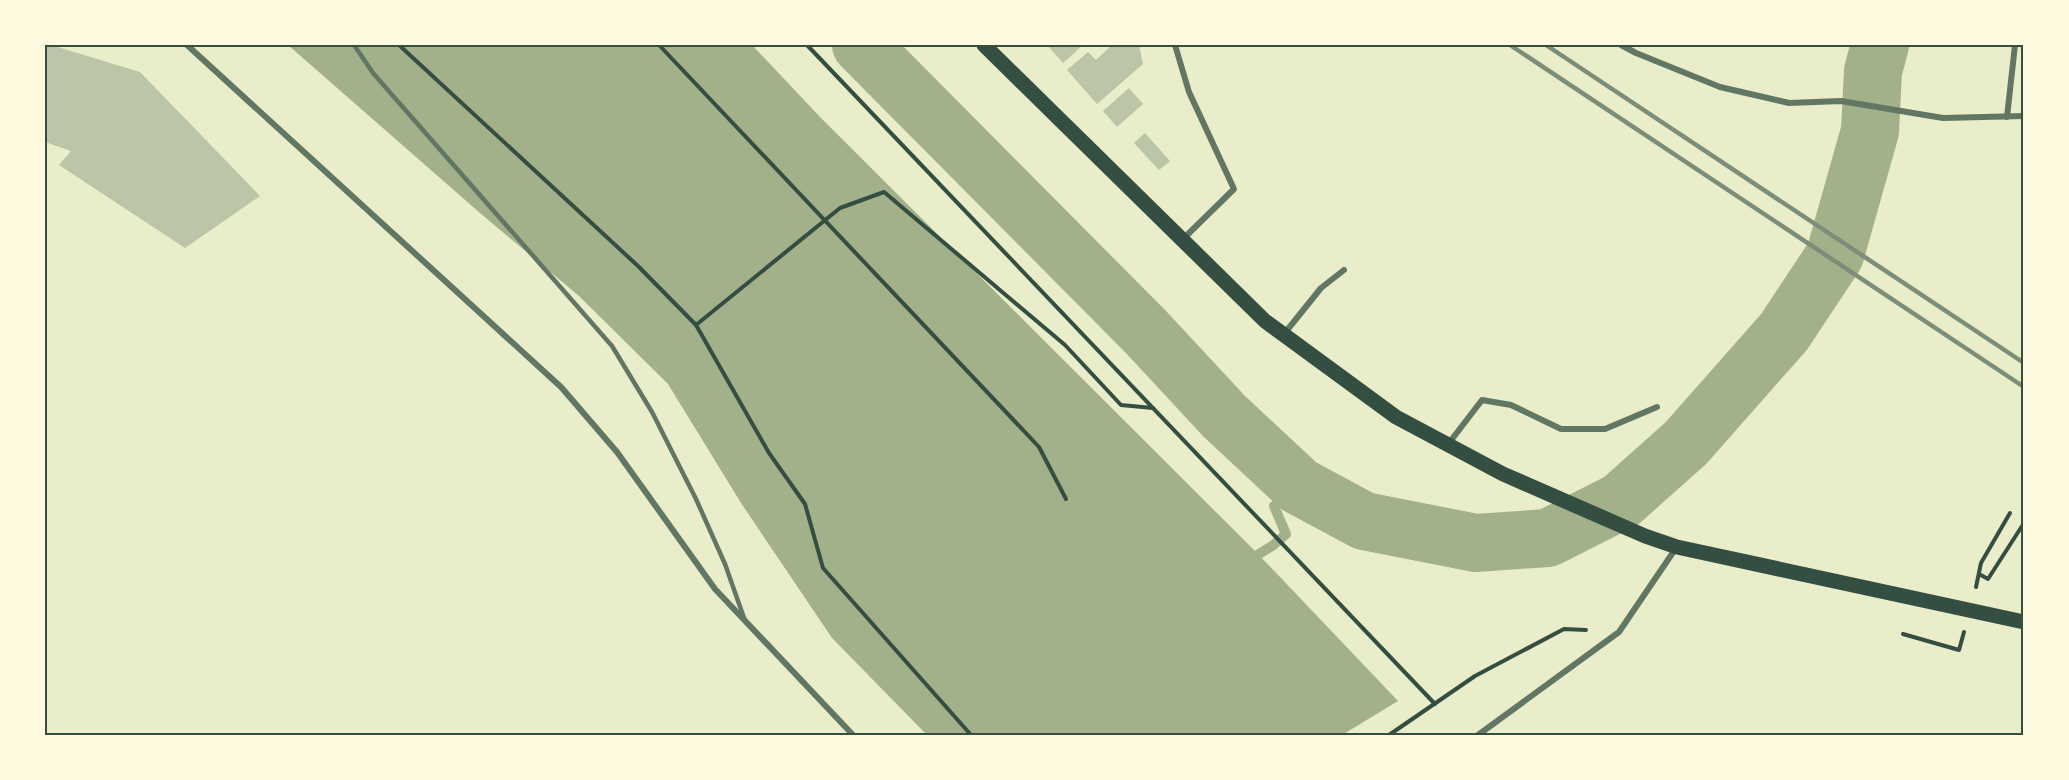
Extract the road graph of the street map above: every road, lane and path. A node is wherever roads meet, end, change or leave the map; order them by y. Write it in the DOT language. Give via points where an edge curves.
graph roads {
  1 [pos="187,45"];
  2 [pos="354,45"];
  3 [pos="399,45"];
  4 [pos="659,45"];
  5 [pos="807,45"];
  6 [pos="984,45"];
  7 [pos="1175,45"];
  8 [pos="1621,45"];
  9 [pos="2015,45"];
  10 [pos="2024,116"];
  11 [pos="2007,117"];
  12 [pos="824,221"];
  13 [pos="1182,240"];
  14 [pos="1344,270"];
  15 [pos="696,325"];
  16 [pos="1283,334"];
  17 [pos="1657,407"];
  18 [pos="1154,408"];
  19 [pos="1448,445"];
  20 [pos="1066,499"];
  21 [pos="2010,513"];
  22 [pos="2024,523"];
  23 [pos="1677,547"];
  24 [pos="2024,622"];
  25 [pos="746,623"];
  26 [pos="1619,632"];
  27 [pos="1903,634"];
  28 [pos="1959,650"];
  29 [pos="1435,704"];
  30 [pos="853,735"];
  31 [pos="971,735"];
  32 [pos="1389,735"];
  33 [pos="1478,735"];
  1 -- 25 [label="street" via="561,387 617,452 715,589"];
  2 -- 25 [label="lane" via="373,73 612,346 652,412 696,499"];
  3 -- 15 [label="path" via="638,266"];
  4 -- 12 [label="path"];
  5 -- 18 [label="path"];
  6 -- 13 [label="main road"];
  7 -- 13 [label="street" via="1189,92 1233,189"];
  8 -- 11 [label="street" via="1720,87 1789,103 1841,101 1943,118"];
  9 -- 11 [label="street"];
  10 -- 11 [label="street"];
  12 -- 15 [label="path"];
  12 -- 18 [label="path" via="840,208 884,192 1065,345 1121,405"];
  12 -- 20 [label="path" via="1039,447"];
  13 -- 16 [label="main road"];
  14 -- 16 [label="street" via="1321,288"];
  15 -- 31 [label="path" via="769,453 805,504 823,568"];
  16 -- 19 [label="main road" via="1396,417"];
  17 -- 19 [label="street" via="1605,429 1561,429 1511,405 1482,400"];
  18 -- 29 [label="path"];
  19 -- 23 [label="main road" via="1503,474"];
  21 -- 22 [label="path" via="1981,563 1979,574 1988,579"];
  23 -- 24 [label="main road"];
  23 -- 26 [label="street"];
  25 -- 30 [label="street"];
  26 -- 29 [label="path" via="1564,629 1475,676"];
  26 -- 33 [label="street"];
  27 -- 28 [label="path"];
  29 -- 32 [label="path"];
}
